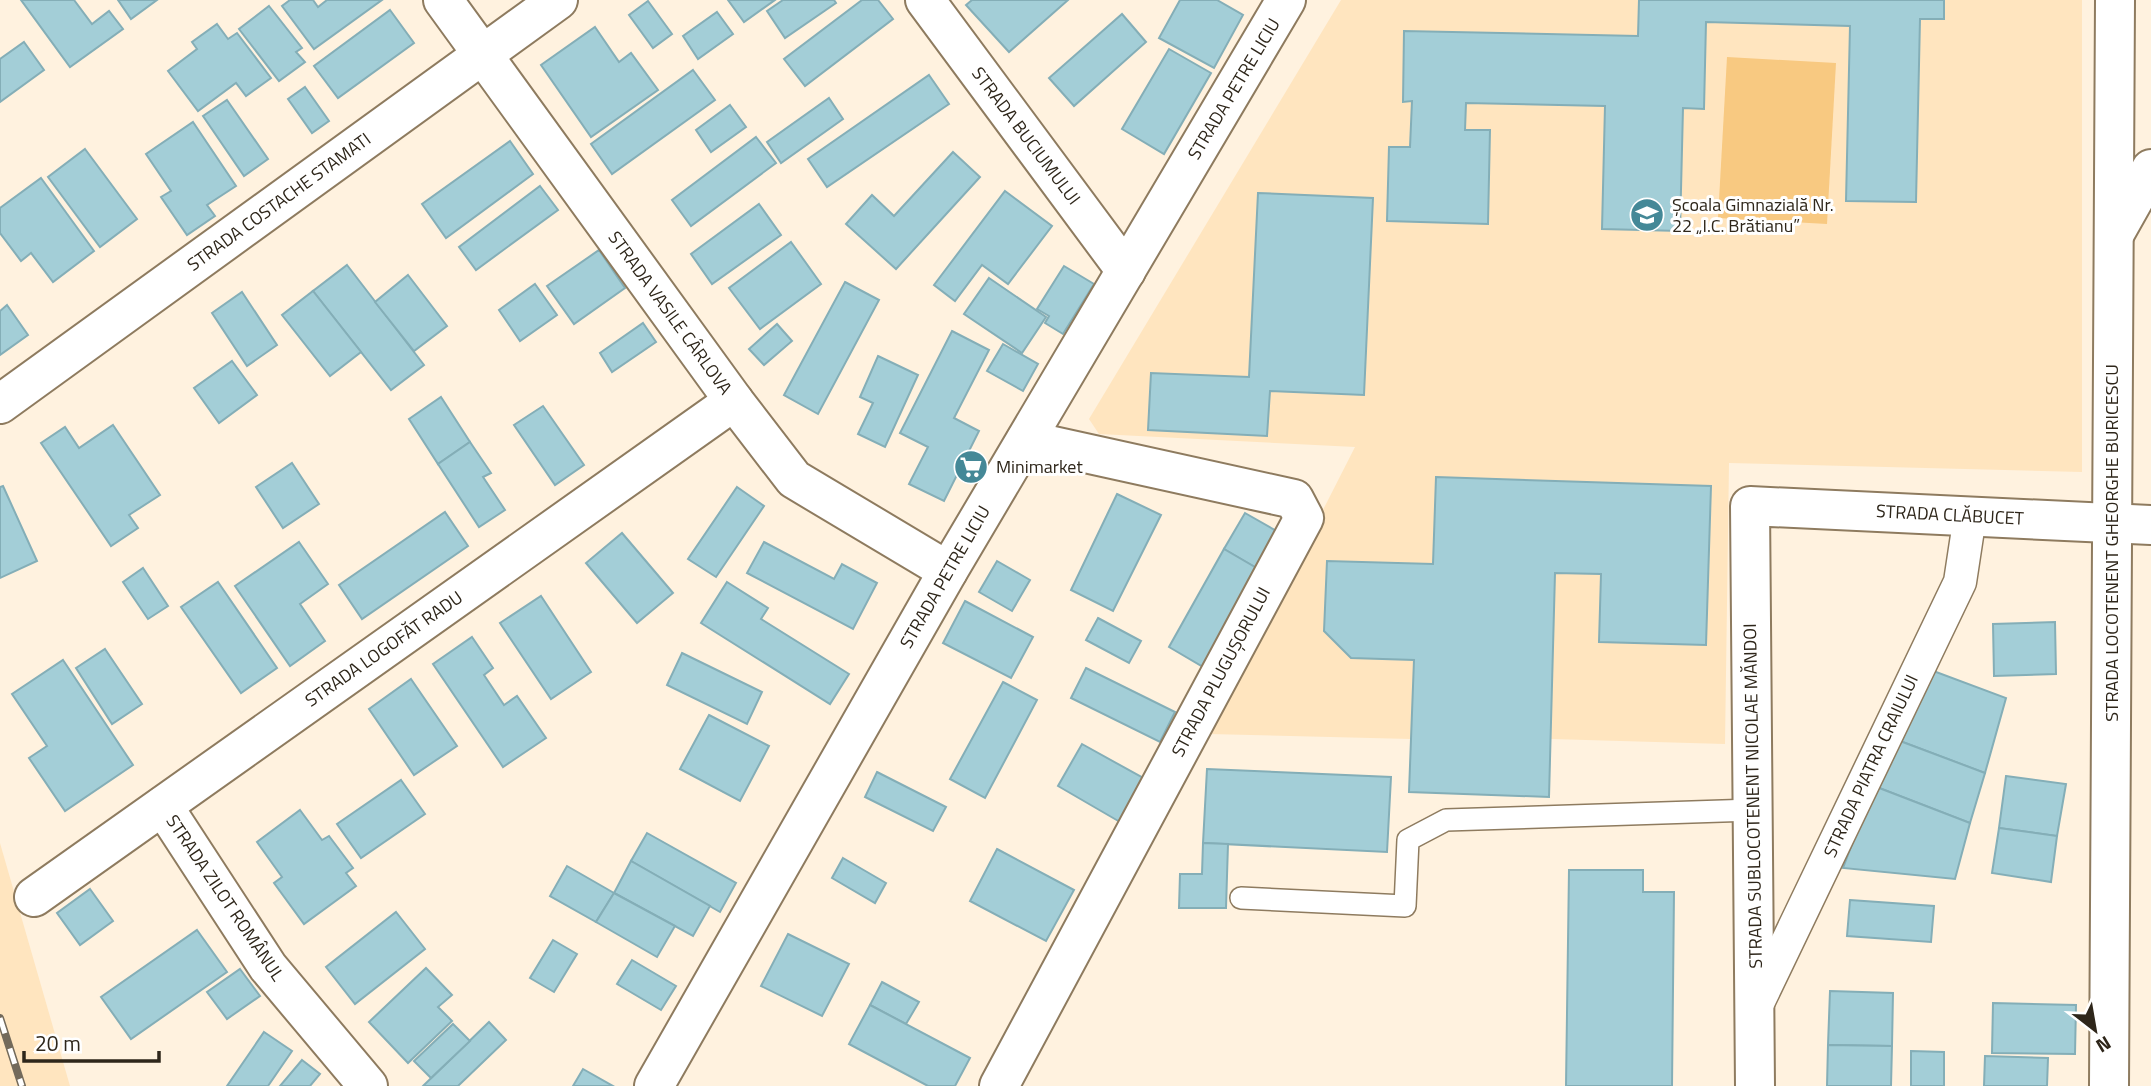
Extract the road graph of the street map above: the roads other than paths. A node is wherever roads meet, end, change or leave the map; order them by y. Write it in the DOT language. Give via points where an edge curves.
graph roads {
  1 [pos="443,0"];
  2 [pos="558,0"];
  3 [pos="925,0"];
  4 [pos="1286,0"];
  5 [pos="2115,0"];
  6 [pos="483,54"];
  7 [pos="2151,169"];
  8 [pos="2114,235"];
  9 [pos="1126,271"];
  10 [pos="734,401"];
  11 [pos="0,404"];
  12 [pos="1026,440"];
  13 [pos="1750,506"];
  14 [pos="1970,516"];
  15 [pos="2112,523"];
  16 [pos="2151,525"];
  17 [pos="948,571"];
  18 [pos="163,806"];
  19 [pos="1753,810"];
  20 [pos="34,897"];
  21 [pos="1241,898"];
  22 [pos="1755,1010"];
  23 [pos="368,1086"];
  24 [pos="654,1086"];
  25 [pos="999,1086"];
  26 [pos="1755,1086"];
  27 [pos="2109,1086"];
  1 -- 6 [label="street, STRADA VASILE CÂRLOVA"];
  2 -- 6 [label="street, STRADA COSTACHE STAMATI"];
  3 -- 9 [label="street, STRADA BUCIUMULUI"];
  4 -- 9 [label="street, STRADA PETRE LICIU"];
  5 -- 8 [label="street, STRADA LOCOTENENT GHEORGHE BURICESCU"];
  6 -- 10 [label="street, STRADA VASILE CÂRLOVA"];
  6 -- 11 [label="street, STRADA COSTACHE STAMATI"];
  7 -- 8 [label="street"];
  8 -- 15 [label="street, STRADA LOCOTENENT GHEORGHE BURICESCU"];
  9 -- 12 [label="street, STRADA PETRE LICIU"];
  10 -- 17 [label="street, STRADA VASILE CÂRLOVA" via="794,479"];
  10 -- 18 [label="street, STRADA LOGOFĂT RADU"];
  12 -- 17 [label="street, STRADA PETRE LICIU"];
  12 -- 25 [label="street, STRADA PLUGUȘORULUI" via="1294,499 1304,518"];
  13 -- 14 [label="street, STRADA CLĂBUCET"];
  13 -- 19 [label="street, STRADA SUBLOCOTENENT NICOLAE MĂNDOI"];
  14 -- 15 [label="street, STRADA CLĂBUCET"];
  14 -- 22 [label="street, STRADA PIATRA CRAIULUI" via="1960,582"];
  15 -- 16 [label="street, STRADA CLĂBUCET"];
  15 -- 27 [label="street, STRADA LOCOTENENT GHEORGHE BURICESCU"];
  17 -- 24 [label="street, STRADA PETRE LICIU"];
  18 -- 20 [label="street, STRADA LOGOFĂT RADU"];
  18 -- 23 [label="street, STRADA ZILOT ROMÂNUL" via="268,967"];
  19 -- 21 [label="lane" via="1446,820 1408,840 1405,906"];
  19 -- 22 [label="street, STRADA SUBLOCOTENENT NICOLAE MĂNDOI"];
  22 -- 26 [label="street, STRADA SUBLOCOTENENT NICOLAE MĂNDOI"];
}
